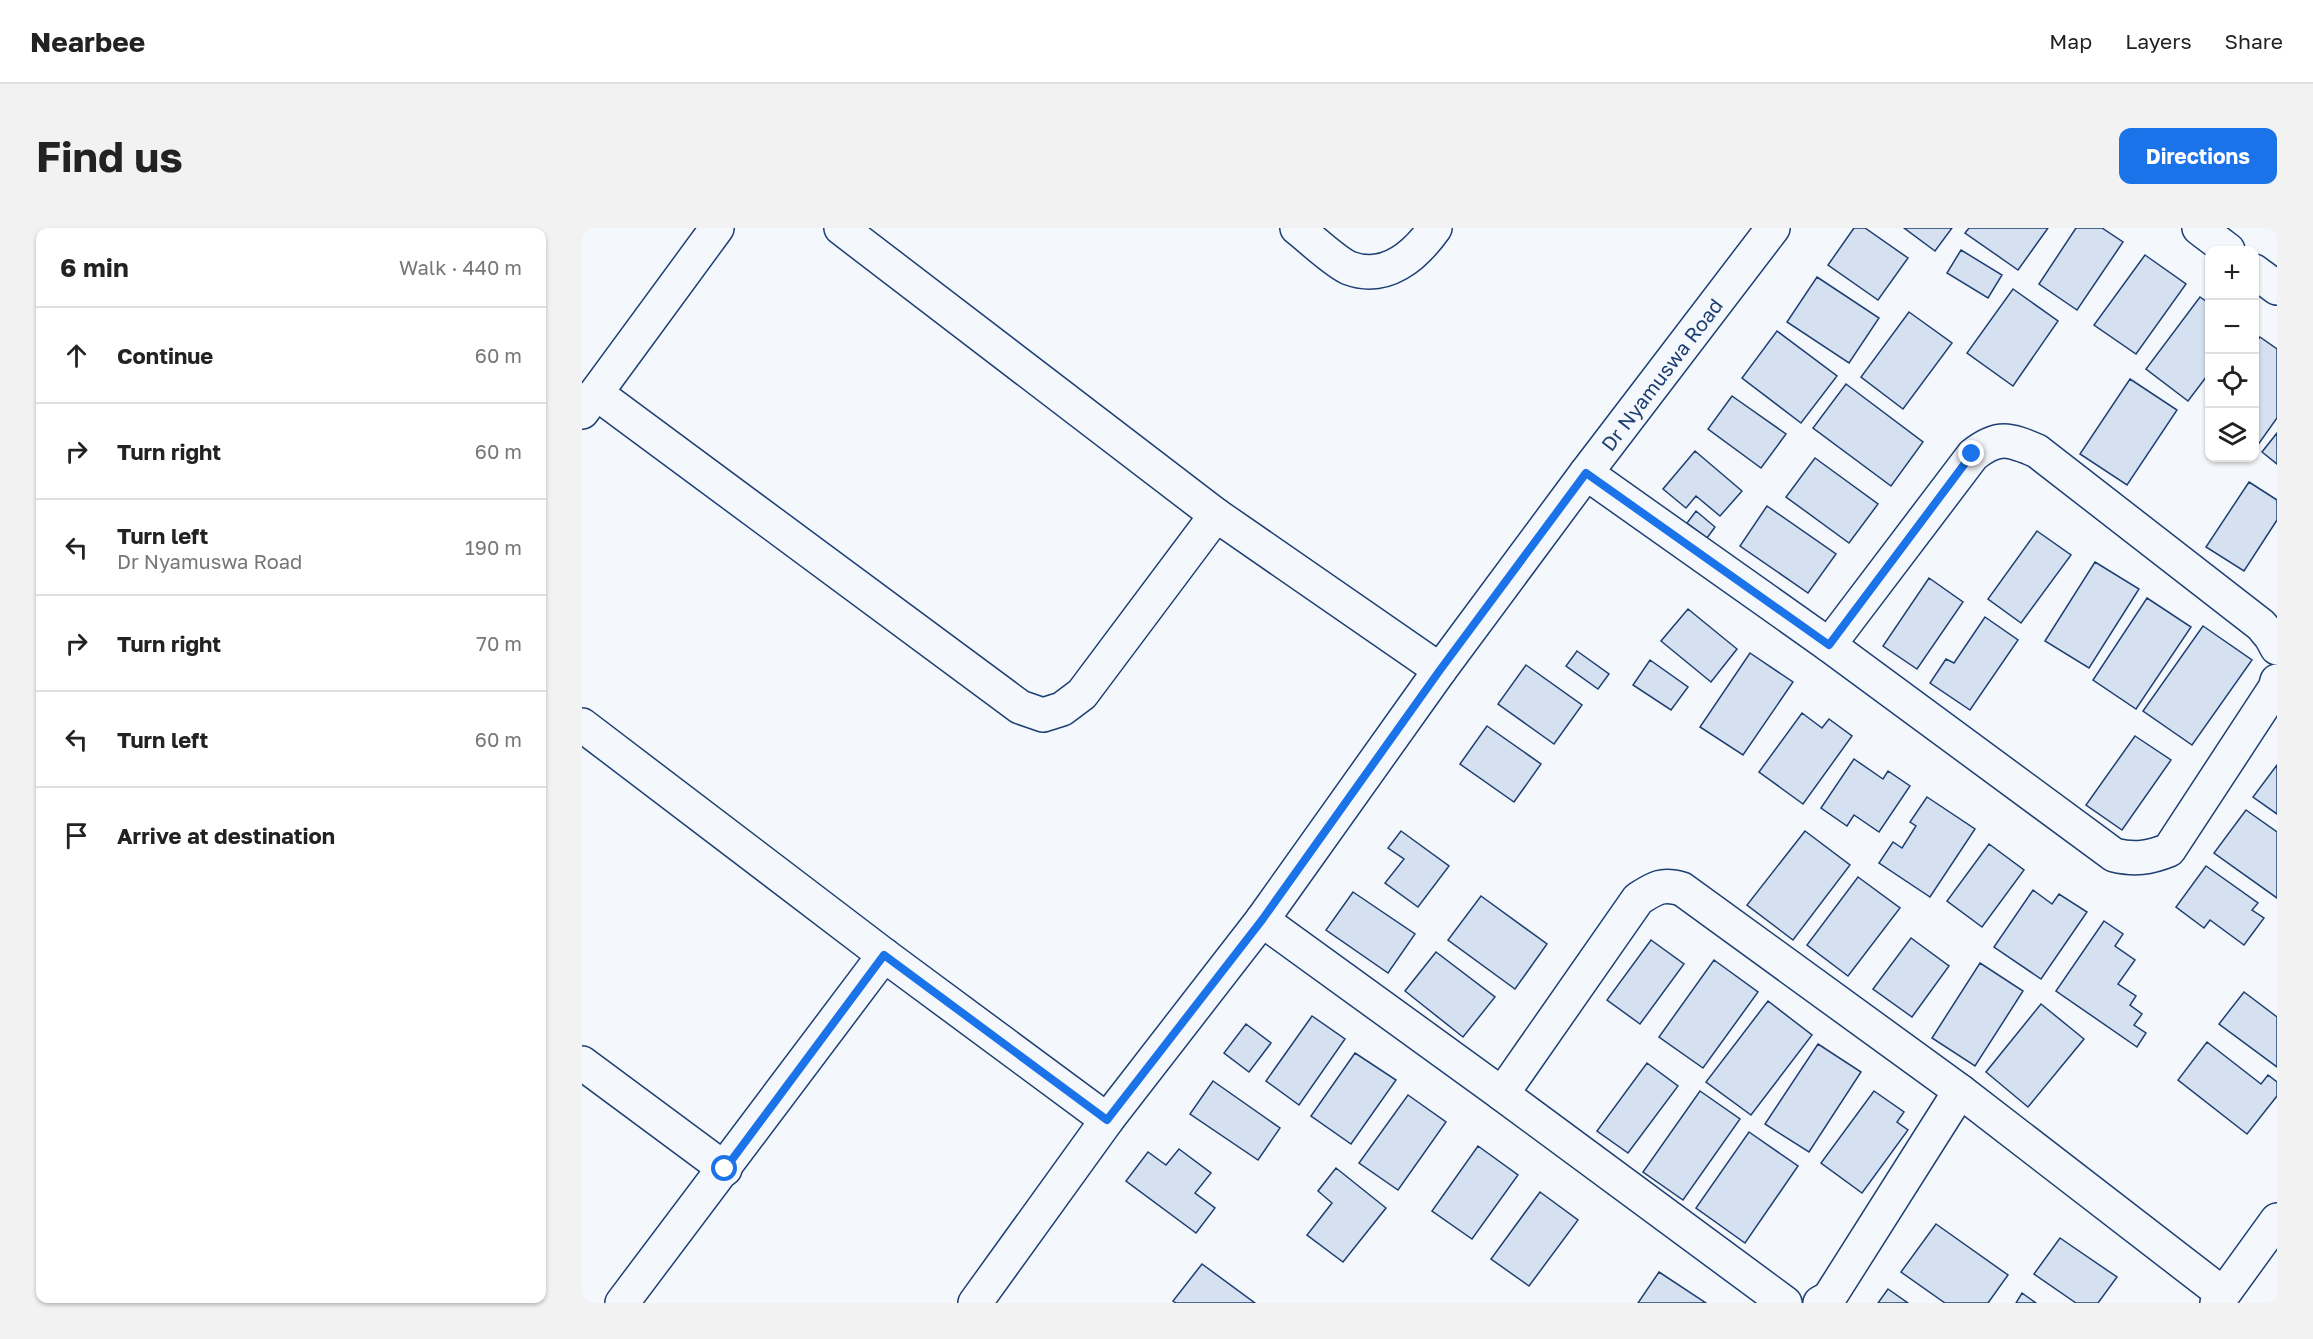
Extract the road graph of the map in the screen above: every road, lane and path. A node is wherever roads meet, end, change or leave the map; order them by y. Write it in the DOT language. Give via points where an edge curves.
graph roads {
  1 [pos="717,228"];
  2 [pos="840,228"];
  3 [pos="1297,228"];
  4 [pos="1435,228"];
  5 [pos="1773,228"];
  6 [pos="2199,228"];
  7 [pos="2223,246"];
  8 [pos="2259,275"];
  9 [pos="2277,288"];
  10 [pos="589,402"];
  11 [pos="1586,473"];
  12 [pos="1216,515"];
  13 [pos="1829,645"];
  14 [pos="2277,648"];
  15 [pos="1440,670"];
  16 [pos="2277,681"];
  17 [pos="582,725"];
  18 [pos="1262,920"];
  19 [pos="884,955"];
  20 [pos="582,1062"];
  21 [pos="1960,1091"];
  22 [pos="1502,1094"];
  23 [pos="1107,1120"];
  24 [pos="725,1169"];
  25 [pos="2277,1220"];
  26 [pos="2220,1299"];
  27 [pos="621,1303"];
  28 [pos="975,1303"];
  29 [pos="1785,1303"];
  30 [pos="1820,1303"];
  1 -- 10 [label="street"];
  2 -- 12 [label="street"];
  3 -- 4 [label="street" via="1348,267 1374,273 1400,264"];
  5 -- 11 [label="street, Dr Nyamuswa Road"];
  6 -- 7 [label="street"];
  8 -- 9 [label="street"];
  10 -- 12 [label="street" via="1020,707 1043,715 1062,709 1082,694"];
  11 -- 13 [label="street"];
  11 -- 15 [label="street, Dr Nyamuswa Road"];
  12 -- 15 [label="street"];
  13 -- 14 [label="street" via="1972,454 1987,443 2005,440 2037,451 2260,625"];
  13 -- 16 [label="street" via="2114,855 2132,859 2149,858 2169,849"];
  15 -- 18 [label="street, Dr Nyamuswa Road"];
  17 -- 19 [label="street"];
  18 -- 22 [label="street"];
  18 -- 23 [label="street, Dr Nyamuswa Road"];
  19 -- 23 [label="street"];
  19 -- 24 [label="street"];
  20 -- 24 [label="street"];
  21 -- 22 [label="street" via="1682,889 1668,885 1638,899"];
  21 -- 26 [label="street"];
  21 -- 30 [label="street" via="1829,1298"];
  22 -- 29 [label="street"];
  23 -- 28 [label="street, Dr Nyamuswa Road"];
  24 -- 27 [label="street"];
  25 -- 26 [label="street"];
}
